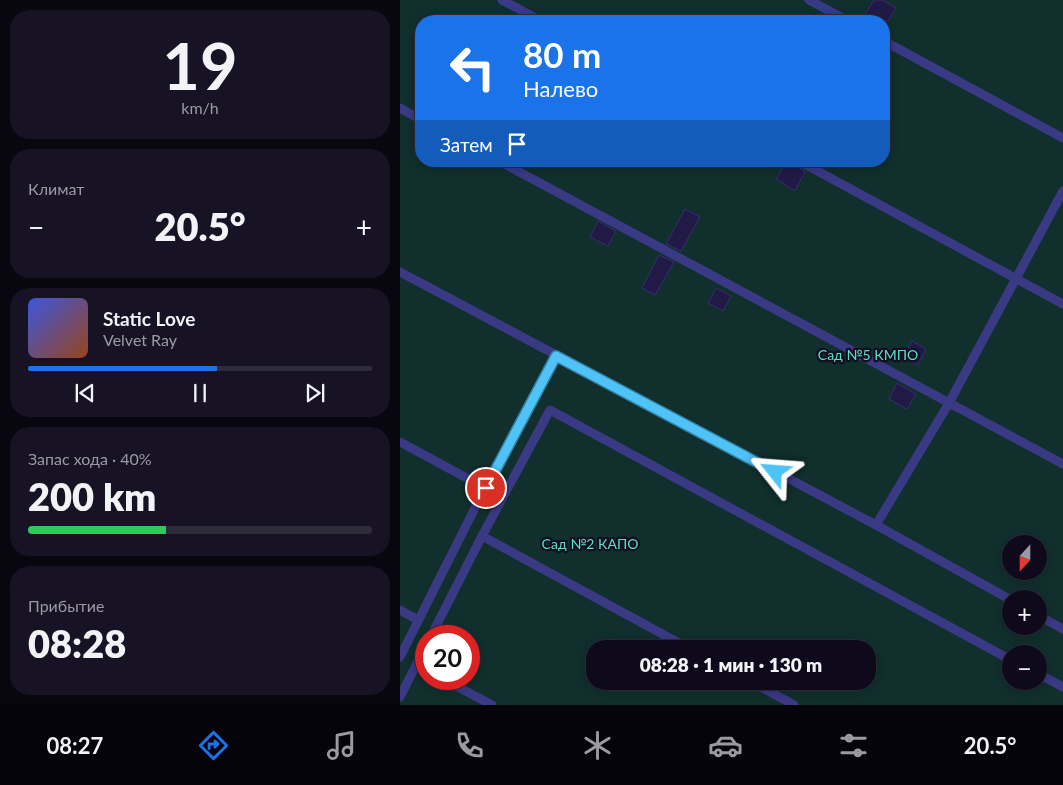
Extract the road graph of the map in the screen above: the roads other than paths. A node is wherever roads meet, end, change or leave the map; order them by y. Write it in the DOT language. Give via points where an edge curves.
graph roads {
  1 [pos="502,0"];
  2 [pos="808,0"];
  3 [pos="530,15"];
  4 [pos="837,15"];
  5 [pos="890,44"];
  6 [pos="400,108"];
  7 [pos="415,117"];
  8 [pos="1063,138"];
  9 [pos="510,167"];
  10 [pos="810,167"];
  11 [pos="1063,191"];
  12 [pos="400,272"];
  13 [pos="1016,279"];
  14 [pos="1063,304"];
  15 [pos="556,356"];
  16 [pos="949,403"];
  17 [pos="400,442"];
  18 [pos="1063,464"];
  19 [pos="486,488"];
  20 [pos="876,525"];
  21 [pos="482,536"];
  22 [pos="1002,595"];
  23 [pos="400,610"];
  24 [pos="418,620"];
  25 [pos="1047,620"];
  26 [pos="437,625"];
  27 [pos="1063,629"];
  28 [pos="673,640"];
  29 [pos="1002,655"];
  30 [pos="400,657"];
  31 [pos="415,668"];
  32 [pos="1047,679"];
  33 [pos="1063,688"];
  34 [pos="464,690"];
  35 [pos="766,690"];
  36 [pos="400,697"];
  37 [pos="492,705"];
  38 [pos="794,705"];
  1 -- 3 [label="lane"];
  2 -- 4 [label="lane"];
  5 -- 8 [label="lane"];
  6 -- 7 [label="lane"];
  9 -- 16 [label="lane"];
  10 -- 13 [label="lane"];
  11 -- 13 [label="lane"];
  12 -- 15 [label="lane"];
  13 -- 14 [label="lane"];
  13 -- 16 [label="lane"];
  15 -- 19 [label="lane"];
  15 -- 20 [label="lane"];
  16 -- 18 [label="lane"];
  16 -- 20 [label="lane"];
  17 -- 19 [label="lane"];
  19 -- 24 [label="lane"];
  20 -- 22 [label="lane"];
  21 -- 26 [label="lane"];
  21 -- 28 [label="lane"];
  21 -- 29 [label="lane" via="550,410"];
  23 -- 24 [label="lane"];
  24 -- 30 [label="lane"];
  25 -- 27 [label="lane"];
  31 -- 36 [label="lane"];
  32 -- 33 [label="lane"];
  34 -- 37 [label="lane"];
  35 -- 38 [label="lane"];
}
